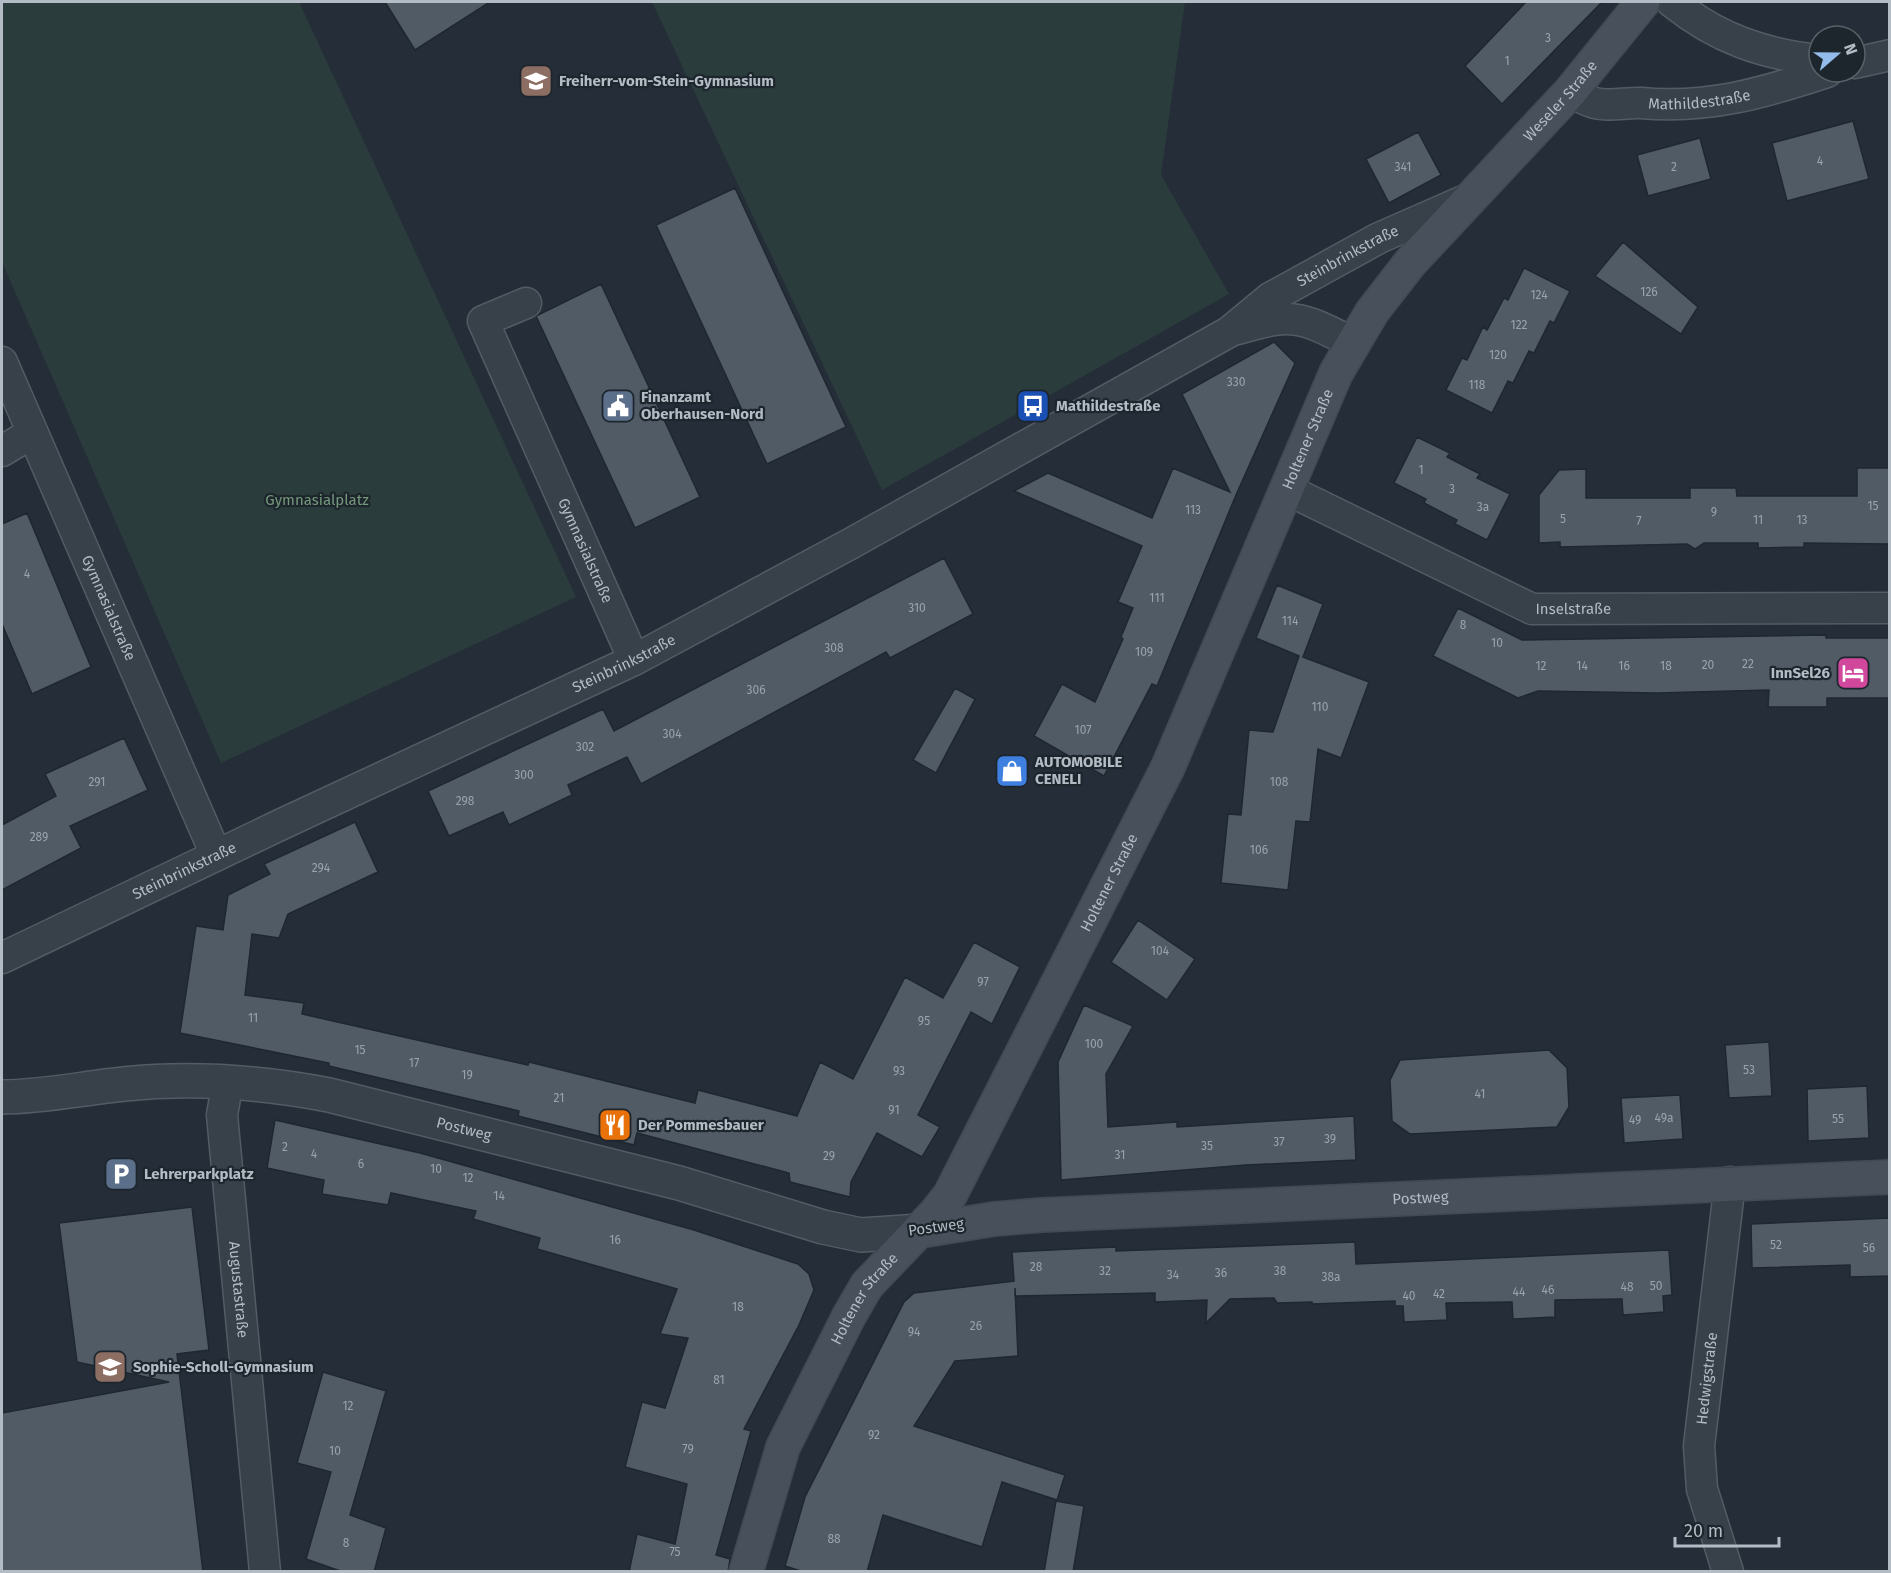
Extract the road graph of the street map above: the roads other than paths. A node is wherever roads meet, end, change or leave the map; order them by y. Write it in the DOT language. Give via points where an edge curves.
graph roads {
  1 [pos="1643,2"];
  2 [pos="1672,2"];
  3 [pos="1890,55"];
  4 [pos="1807,58"];
  5 [pos="1867,60"];
  6 [pos="1807,79"];
  7 [pos="1570,93"];
  8 [pos="1474,196"];
  9 [pos="526,303"];
  10 [pos="1229,332"];
  11 [pos="1353,343"];
  12 [pos="2,362"];
  13 [pos="32,433"];
  14 [pos="2,451"];
  15 [pos="1286,489"];
  16 [pos="1890,608"];
  17 [pos="634,660"];
  18 [pos="216,855"];
  19 [pos="2,958"];
  20 [pos="228,1081"];
  21 [pos="2,1097"];
  22 [pos="1890,1177"];
  23 [pos="1730,1182"];
  24 [pos="920,1231"];
  25 [pos="264,1572"];
  26 [pos="746,1572"];
  27 [pos="1728,1572"];
  1 -- 7 [label="main road, Weseler Straße"];
  2 -- 4 [label="street" via="1723,35 1764,52"];
  3 -- 5 [label="street"];
  6 -- 7 [label="street, Mathildestraße" via="1716,103 1671,106 1597,104"];
  7 -- 8 [label="main road, Weseler Straße"];
  8 -- 10 [label="street, Steinbrinkstraße" via="1379,238 1280,293"];
  8 -- 11 [label="main road, Holtener Straße" via="1410,263"];
  9 -- 17 [label="street, Gymnasialstraße" via="483,321"];
  10 -- 11 [label="street, Steinbrinkstraße" via="1285,317 1306,320"];
  10 -- 17 [label="street, Steinbrinkstraße" via="861,539"];
  11 -- 15 [label="main road, Holtener Straße"];
  12 -- 13 [label="street, Gymnasialstraße"];
  13 -- 14 [label="street"];
  13 -- 18 [label="street, Gymnasialstraße"];
  15 -- 16 [label="street, Inselstraße" via="1532,609"];
  15 -- 24 [label="main road, Holtener Straße" via="1163,777 950,1195"];
  17 -- 18 [label="street, Steinbrinkstraße"];
  18 -- 19 [label="street, Steinbrinkstraße"];
  20 -- 21 [label="street, Postweg" via="127,1084"];
  20 -- 24 [label="street, Postweg" via="274,1084 387,1109 679,1183 823,1227 861,1235"];
  20 -- 25 [label="street, Augustastraße" via="222,1115"];
  22 -- 23 [label="main road, Postweg"];
  23 -- 24 [label="main road, Postweg" via="1042,1215"];
  23 -- 27 [label="street, Hedwigstraße" via="1699,1446 1702,1489"];
  24 -- 26 [label="main road, Holtener Straße" via="867,1285 849,1316 783,1447"];
}
